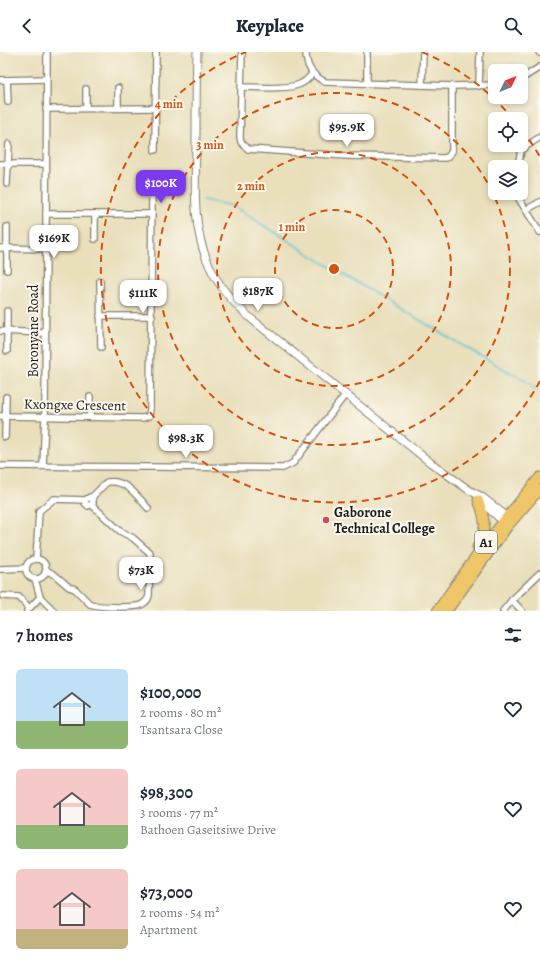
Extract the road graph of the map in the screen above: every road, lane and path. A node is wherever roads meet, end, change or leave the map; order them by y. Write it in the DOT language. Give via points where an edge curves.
graph roads {
  1 [pos="47,52"];
  2 [pos="156,52"];
  3 [pos="196,52"];
  4 [pos="242,52"];
  5 [pos="306,52"];
  6 [pos="367,52"];
  7 [pos="423,52"];
  8 [pos="480,52"];
  9 [pos="540,67"];
  10 [pos="312,74"];
  11 [pos="528,75"];
  12 [pos="46,79"];
  13 [pos="0,80"];
  14 [pos="7,80"];
  15 [pos="367,84"];
  16 [pos="422,85"];
  17 [pos="488,85"];
  18 [pos="452,86"];
  19 [pos="479,86"];
  20 [pos="242,87"];
  21 [pos="86,88"];
  22 [pos="118,88"];
  23 [pos="8,102"];
  24 [pos="86,108"];
  25 [pos="118,108"];
  26 [pos="156,108"];
  27 [pos="46,109"];
  28 [pos="540,137"];
  29 [pos="9,144"];
  30 [pos="155,150"];
  31 [pos="519,160"];
  32 [pos="0,164"];
  33 [pos="8,164"];
  34 [pos="45,164"];
  35 [pos="7,184"];
  36 [pos="152,194"];
  37 [pos="521,200"];
  38 [pos="540,202"];
  39 [pos="526,210"];
  40 [pos="46,214"];
  41 [pos="95,214"];
  42 [pos="152,214"];
  43 [pos="7,227"];
  44 [pos="540,232"];
  45 [pos="95,239"];
  46 [pos="0,248"];
  47 [pos="7,248"];
  48 [pos="45,249"];
  49 [pos="8,270"];
  50 [pos="100,281"];
  51 [pos="7,311"];
  52 [pos="100,316"];
  53 [pos="152,316"];
  54 [pos="0,331"];
  55 [pos="7,331"];
  56 [pos="45,333"];
  57 [pos="101,347"];
  58 [pos="6,351"];
  59 [pos="345,395"];
  60 [pos="6,397"];
  61 [pos="90,397"];
  62 [pos="3,416"];
  63 [pos="45,416"];
  64 [pos="90,417"];
  65 [pos="6,437"];
  66 [pos="0,466"];
  67 [pos="43,466"];
  68 [pos="540,476"];
  69 [pos="540,489"];
  70 [pos="470,490"];
  71 [pos="91,498"];
  72 [pos="85,500"];
  73 [pos="478,500"];
  74 [pos="92,504"];
  75 [pos="148,508"];
  76 [pos="507,521"];
  77 [pos="36,559"];
  78 [pos="26,568"];
  79 [pos="0,569"];
  80 [pos="46,570"];
  81 [pos="540,573"];
  82 [pos="35,579"];
  83 [pos="456,583"];
  84 [pos="3,596"];
  85 [pos="40,597"];
  86 [pos="512,600"];
  87 [pos="28,610"];
  88 [pos="54,611"];
  89 [pos="437,611"];
  90 [pos="447,611"];
  91 [pos="503,611"];
  92 [pos="522,611"];
  1 -- 12 [label="street, Boronyane Road"];
  2 -- 26 [label="street"];
  3 -- 59 [label="street" via="196,210 202,247 209,266 228,296 245,314"];
  4 -- 20 [label="street"];
  5 -- 10 [label="street"];
  6 -- 15 [label="street"];
  7 -- 16 [label="street"];
  8 -- 19 [label="street"];
  9 -- 11 [label="street"];
  10 -- 15 [label="street" via="325,82"];
  10 -- 20 [label="street" via="300,85"];
  12 -- 14 [label="street"];
  12 -- 27 [label="street, Boronyane Road"];
  13 -- 14 [label="street"];
  14 -- 23 [label="street"];
  15 -- 16 [label="street"];
  16 -- 18 [label="street"];
  17 -- 19 [label="street"];
  18 -- 19 [label="street"];
  18 -- 20 [label="street" via="452,151 444,158 346,156 248,149 244,147 240,137"];
  21 -- 24 [label="street"];
  22 -- 25 [label="street"];
  24 -- 25 [label="street"];
  24 -- 27 [label="street"];
  25 -- 26 [label="street"];
  26 -- 30 [label="street"];
  27 -- 34 [label="street, Boronyane Road"];
  28 -- 31 [label="street" via="521,150"];
  29 -- 33 [label="street"];
  32 -- 33 [label="street"];
  33 -- 34 [label="street"];
  33 -- 35 [label="street"];
  34 -- 40 [label="street, Boronyane Road"];
  36 -- 42 [label="street"];
  37 -- 39 [label="street"];
  38 -- 39 [label="street"];
  39 -- 44 [label="street"];
  40 -- 41 [label="street"];
  40 -- 48 [label="street, Boronyane Road"];
  41 -- 42 [label="street"];
  41 -- 45 [label="street"];
  42 -- 53 [label="street"];
  43 -- 47 [label="street"];
  46 -- 47 [label="street"];
  47 -- 48 [label="street"];
  47 -- 49 [label="street"];
  48 -- 56 [label="street, Boronyane Road"];
  50 -- 52 [label="street"];
  51 -- 55 [label="street"];
  52 -- 53 [label="street"];
  52 -- 57 [label="street"];
  53 -- 64 [label="street, Kxongxe Crescent" via="149,416"];
  54 -- 55 [label="street"];
  55 -- 56 [label="street"];
  55 -- 58 [label="street"];
  56 -- 63 [label="street, Boronyane Road"];
  59 -- 67 [label="street" via="293,462 283,468"];
  59 -- 70 [label="street"];
  60 -- 62 [label="street"];
  61 -- 64 [label="street"];
  62 -- 63 [label="street, Kxongxe Crescent"];
  62 -- 65 [label="street"];
  63 -- 64 [label="street, Kxongxe Crescent"];
  63 -- 67 [label="street, Boronyane Road"];
  66 -- 67 [label="street"];
  68 -- 76 [label="highway, A1"];
  69 -- 76 [label="highway, A1"];
  70 -- 73 [label="street"];
  70 -- 76 [label="street" via="482,497"];
  71 -- 72 [label="street"];
  71 -- 74 [label="street"];
  71 -- 75 [label="street" via="107,482 119,482 125,484"];
  72 -- 74 [label="street" via="86,505"];
  72 -- 77 [label="street" via="54,499 39,512"];
  73 -- 76 [label="street"];
  73 -- 83 [label="highway" via="485,520 483,535"];
  74 -- 80 [label="street" via="120,531 131,536 150,553 148,599 135,607 94,606 75,589 68,587"];
  76 -- 83 [label="highway, A1"];
  76 -- 90 [label="highway, A1"];
  77 -- 78 [label="street" via="29,561"];
  77 -- 80 [label="street" via="43,562"];
  78 -- 79 [label="street"];
  78 -- 82 [label="street" via="28,576"];
  80 -- 82 [label="street" via="42,576"];
  81 -- 86 [label="street"];
  82 -- 85 [label="street"];
  83 -- 89 [label="highway, A1"];
  84 -- 87 [label="street" via="19,597"];
  85 -- 87 [label="street"];
  85 -- 88 [label="street"];
  86 -- 91 [label="street"];
  86 -- 92 [label="street"];
}
